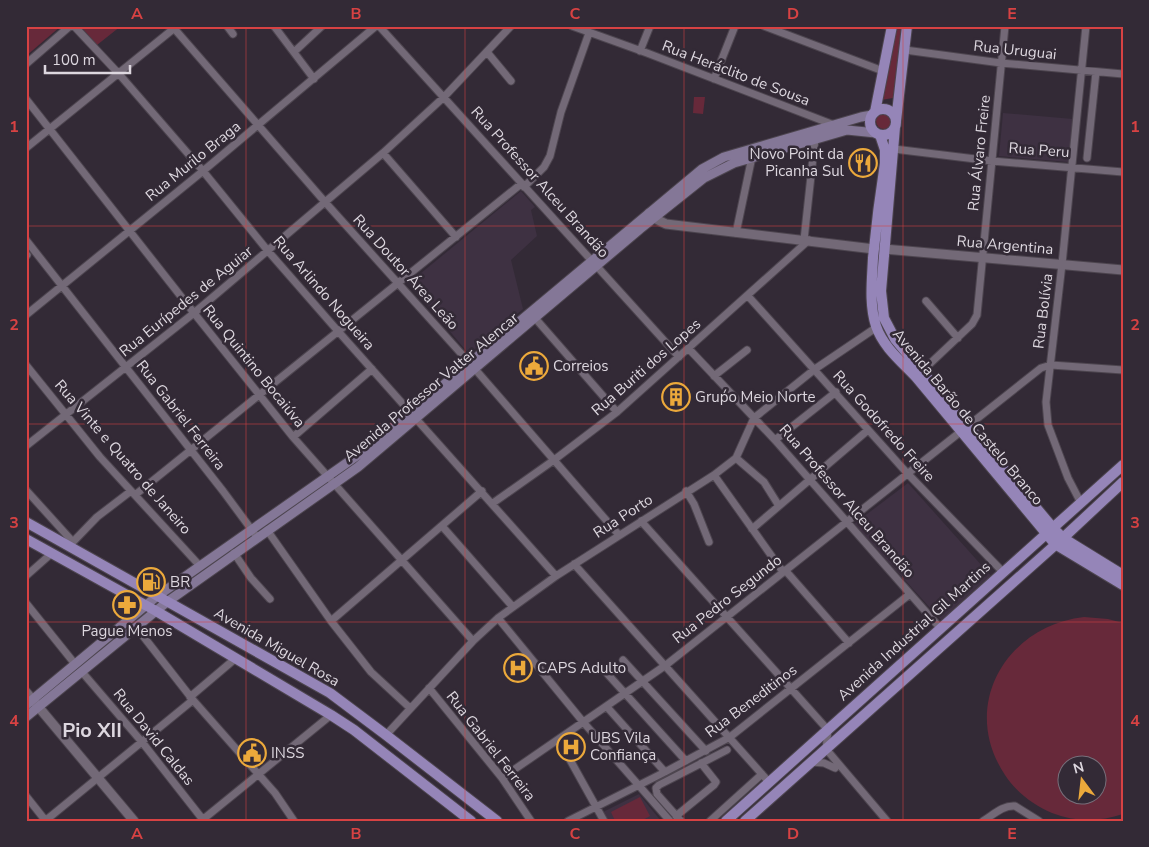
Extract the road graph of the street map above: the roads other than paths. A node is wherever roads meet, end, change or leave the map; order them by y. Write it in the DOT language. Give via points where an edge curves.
graph roads {
  1 [pos="72,26"];
  2 [pos="227,26"];
  3 [pos="274,26"];
  4 [pos="322,26"];
  5 [pos="377,26"];
  6 [pos="511,26"];
  7 [pos="572,26"];
  8 [pos="650,26"];
  9 [pos="735,26"];
  10 [pos="764,26"];
  11 [pos="892,26"];
  12 [pos="907,26"];
  13 [pos="1005,26"];
  14 [pos="1086,26"];
  15 [pos="175,27"];
  16 [pos="589,33"];
  17 [pos="233,34"];
  18 [pos="905,50"];
  19 [pos="640,51"];
  20 [pos="294,52"];
  21 [pos="487,52"];
  22 [pos="1001,63"];
  23 [pos="26,64"];
  24 [pos="1082,70"];
  25 [pos="883,71"];
  26 [pos="1096,72"];
  27 [pos="118,74"];
  28 [pos="1123,74"];
  29 [pos="314,79"];
  30 [pos="714,79"];
  31 [pos="511,81"];
  32 [pos="444,97"];
  33 [pos="26,99"];
  34 [pos="873,114"];
  35 [pos="896,124"];
  36 [pos="834,125"];
  37 [pos="258,126"];
  38 [pos="50,128"];
  39 [pos="878,134"];
  40 [pos="815,139"];
  41 [pos="26,148"];
  42 [pos="894,149"];
  43 [pos="383,153"];
  44 [pos="752,157"];
  45 [pos="1087,158"];
  46 [pos="992,161"];
  47 [pos="1072,166"];
  48 [pos="203,171"];
  49 [pos="1123,172"];
  50 [pos="522,185"];
  51 [pos="325,202"];
  52 [pos="651,215"];
  53 [pos="131,230"];
  54 [pos="736,232"];
  55 [pos="456,237"];
  56 [pos="26,240"];
  57 [pos="807,240"];
  58 [pos="879,249"];
  59 [pos="268,251"];
  60 [pos="982,257"];
  61 [pos="594,263"];
  62 [pos="1062,264"];
  63 [pos="1123,270"];
  64 [pos="396,283"];
  65 [pos="63,286"];
  66 [pos="748,296"];
  67 [pos="926,300"];
  68 [pos="194,313"];
  69 [pos="26,316"];
  70 [pos="535,318"];
  71 [pos="877,328"];
  72 [pos="337,330"];
  73 [pos="958,338"];
  74 [pos="689,349"];
  75 [pos="747,350"];
  76 [pos="679,357"];
  77 [pos="26,365"];
  78 [pos="1051,365"];
  79 [pos="472,366"];
  80 [pos="126,368"];
  81 [pos="372,369"];
  82 [pos="815,369"];
  83 [pos="1123,370"];
  84 [pos="919,374"];
  85 [pos="714,376"];
  86 [pos="836,392"];
  87 [pos="260,394"];
  88 [pos="617,412"];
  89 [pos="67,415"];
  90 [pos="413,415"];
  91 [pos="754,418"];
  92 [pos="964,428"];
  93 [pos="868,430"];
  94 [pos="292,436"];
  95 [pos="775,440"];
  96 [pos="26,446"];
  97 [pos="191,450"];
  98 [pos="736,458"];
  99 [pos="554,460"];
  100 [pos="1123,465"];
  101 [pos="907,473"];
  102 [pos="714,474"];
  103 [pos="330,480"];
  104 [pos="809,480"];
  105 [pos="1123,482"];
  106 [pos="26,490"];
  107 [pos="482,491"];
  108 [pos="686,491"];
  109 [pos="133,493"];
  110 [pos="493,503"];
  111 [pos="1081,503"];
  112 [pos="779,506"];
  113 [pos="641,521"];
  114 [pos="26,522"];
  115 [pos="847,523"];
  116 [pos="442,526"];
  117 [pos="752,529"];
  118 [pos="267,530"];
  119 [pos="1049,531"];
  120 [pos="255,534"];
  121 [pos="619,535"];
  122 [pos="26,539"];
  123 [pos="1059,541"];
  124 [pos="709,542"];
  125 [pos="71,544"];
  126 [pos="52,553"];
  127 [pos="234,553"];
  128 [pos="402,559"];
  129 [pos="574,564"];
  130 [pos="200,566"];
  131 [pos="784,571"];
  132 [pos="1002,572"];
  133 [pos="1123,575"];
  134 [pos="26,576"];
  135 [pos="556,576"];
  136 [pos="1123,586"];
  137 [pos="910,594"];
  138 [pos="156,597"];
  139 [pos="270,599"];
  140 [pos="167,602"];
  141 [pos="26,603"];
  142 [pos="146,606"];
  143 [pos="513,607"];
  144 [pos="156,612"];
  145 [pos="498,618"];
  146 [pos="727,618"];
  147 [pos="331,621"];
  148 [pos="136,627"];
  149 [pos="941,629"];
  150 [pos="473,641"];
  151 [pos="849,643"];
  152 [pos="236,658"];
  153 [pos="622,660"];
  154 [pos="75,664"];
  155 [pos="666,665"];
  156 [pos="603,669"];
  157 [pos="82,672"];
  158 [pos="642,682"];
  159 [pos="429,688"];
  160 [pos="791,690"];
  161 [pos="26,692"];
  162 [pos="626,694"];
  163 [pos="191,698"];
  164 [pos="33,704"];
  165 [pos="607,707"];
  166 [pos="410,708"];
  167 [pos="330,714"];
  168 [pos="26,717"];
  169 [pos="584,723"];
  170 [pos="828,730"];
  171 [pos="386,735"];
  172 [pos="730,738"];
  173 [pos="559,740"];
  174 [pos="142,742"];
  175 [pos="826,749"];
  176 [pos="727,750"];
  177 [pos="706,751"];
  178 [pos="686,762"];
  179 [pos="811,762"];
  180 [pos="701,763"];
  181 [pos="835,768"];
  182 [pos="665,772"];
  183 [pos="762,774"];
  184 [pos="258,775"];
  185 [pos="98,777"];
  186 [pos="502,778"];
  187 [pos="769,782"];
  188 [pos="640,784"];
  189 [pos="26,796"];
  190 [pos="597,806"];
  191 [pos="679,818"];
  192 [pos="48,820"];
  193 [pos="203,820"];
  194 [pos="134,821"];
  195 [pos="294,821"];
  196 [pos="471,821"];
  197 [pos="496,821"];
  198 [pos="531,821"];
  199 [pos="568,821"];
  200 [pos="604,821"];
  201 [pos="670,821"];
  202 [pos="710,821"];
  203 [pos="726,821"];
  204 [pos="746,821"];
  205 [pos="887,821"];
  206 [pos="983,821"];
  207 [pos="1039,821"];
  1 -- 23 [label="street"];
  1 -- 27 [label="street, Rua Arlindo Nogueira"];
  2 -- 17 [label="street"];
  3 -- 20 [label="street"];
  4 -- 20 [label="street"];
  5 -- 29 [label="street, Rua Murilo Braga"];
  5 -- 32 [label="street, Rua Professor Alceu Brandão"];
  6 -- 21 [label="street, Rua Eurípedes de Aguiar"];
  7 -- 16 [label="street, Rua Heráclito de Sousa"];
  8 -- 19 [label="street"];
  9 -- 30 [label="street"];
  10 -- 25 [label="street"];
  11 -- 25 [label="main road"];
  12 -- 18 [label="main road, Avenida Barão de Castelo Branco"];
  13 -- 22 [label="street, Rua Álvaro Freire"];
  14 -- 24 [label="street, Rua Bolívia"];
  15 -- 27 [label="street"];
  15 -- 37 [label="street, Rua Doutor Área Leão"];
  16 -- 19 [label="street, Rua Heráclito de Sousa"];
  16 -- 50 [label="street" via="561,112 550,156 544,167"];
  18 -- 22 [label="street, Rua Uruguai"];
  18 -- 35 [label="main road, Avenida Barão de Castelo Branco"];
  19 -- 30 [label="street, Rua Heráclito de Sousa"];
  20 -- 29 [label="street"];
  21 -- 31 [label="street"];
  21 -- 32 [label="street, Rua Eurípedes de Aguiar"];
  22 -- 24 [label="street, Rua Uruguai"];
  22 -- 46 [label="street, Rua Álvaro Freire"];
  24 -- 26 [label="street, Rua Uruguai"];
  24 -- 47 [label="street, Rua Bolívia"];
  25 -- 34 [label="main road"];
  26 -- 28 [label="street, Rua Uruguai"];
  26 -- 45 [label="street"];
  27 -- 38 [label="street"];
  27 -- 48 [label="street, Rua Arlindo Nogueira"];
  29 -- 37 [label="street, Rua Murilo Braga"];
  30 -- 36 [label="street, Rua Heráclito de Sousa"];
  32 -- 43 [label="street, Rua Eurípedes de Aguiar"];
  32 -- 50 [label="street, Rua Professor Alceu Brandão"];
  33 -- 38 [label="street, Rua Quintino Bocaiúva"];
  34 -- 35 [label="main road" via="882,109 890,111"];
  34 -- 36 [label="main road, Avenida Professor Valter Alencar"];
  34 -- 39 [label="main road" via="870,122"];
  35 -- 39 [label="main road" via="891,133"];
  35 -- 42 [label="main road, Avenida Barão de Castelo Branco"];
  36 -- 52 [label="main road, Avenida Professor Valter Alencar" via="713,162 690,178"];
  37 -- 48 [label="street, Rua Murilo Braga"];
  37 -- 51 [label="street, Rua Doutor Área Leão"];
  38 -- 41 [label="street"];
  38 -- 53 [label="street, Rua Quintino Bocaiúva"];
  39 -- 40 [label="main road, Avenida Professor Valter Alencar" via="847,130"];
  39 -- 58 [label="main road, Avenida Barão de Castelo Branco" via="885,150"];
  40 -- 44 [label="main road, Avenida Professor Valter Alencar"];
  40 -- 57 [label="street"];
  42 -- 46 [label="street, Rua Peru"];
  42 -- 58 [label="main road, Avenida Barão de Castelo Branco"];
  43 -- 51 [label="street, Rua Eurípedes de Aguiar"];
  43 -- 55 [label="street"];
  44 -- 52 [label="main road, Avenida Professor Valter Alencar" via="717,170"];
  44 -- 54 [label="street"];
  46 -- 47 [label="street, Rua Peru"];
  46 -- 60 [label="street, Rua Álvaro Freire"];
  47 -- 49 [label="street, Rua Peru"];
  47 -- 62 [label="street, Rua Bolívia"];
  48 -- 53 [label="street, Rua Murilo Braga"];
  48 -- 59 [label="street, Rua Arlindo Nogueira"];
  50 -- 55 [label="street"];
  50 -- 61 [label="street, Rua Professor Alceu Brandão"];
  51 -- 59 [label="street, Rua Eurípedes de Aguiar"];
  51 -- 64 [label="street, Rua Doutor Área Leão"];
  52 -- 54 [label="street, Rua Argentina" via="666,224"];
  52 -- 61 [label="main road, Avenida Professor Valter Alencar"];
  53 -- 65 [label="street, Rua Murilo Braga"];
  53 -- 68 [label="street, Rua Quintino Bocaiúva"];
  54 -- 57 [label="street, Rua Argentina"];
  55 -- 64 [label="street"];
  56 -- 65 [label="street, Rua Gabriel Ferreira"];
  57 -- 58 [label="street, Rua Argentina"];
  57 -- 66 [label="street, Rua Buriti dos Lopes"];
  58 -- 60 [label="street, Rua Argentina"];
  58 -- 71 [label="main road, Avenida Barão de Castelo Branco" via="871,292"];
  58 -- 84 [label="main road, Avenida Barão de Castelo Branco" via="884,318"];
  59 -- 68 [label="street, Rua Eurípedes de Aguiar"];
  59 -- 72 [label="street, Rua Arlindo Nogueira"];
  60 -- 62 [label="street, Rua Argentina"];
  60 -- 73 [label="street, Rua Álvaro Freire" via="976,317"];
  61 -- 70 [label="main road, Avenida Professor Valter Alencar"];
  61 -- 76 [label="street, Rua Professor Alceu Brandão"];
  61 -- 79 [label="main road, Avenida Professor Valter Alencar"];
  62 -- 63 [label="street, Rua Argentina"];
  62 -- 78 [label="street, Rua Bolívia"];
  64 -- 72 [label="street"];
  64 -- 79 [label="street, Rua Doutor Área Leão"];
  65 -- 69 [label="street, Rua Murilo Braga"];
  65 -- 80 [label="street, Rua Gabriel Ferreira"];
  66 -- 74 [label="street, Rua Buriti dos Lopes"];
  66 -- 82 [label="street, Rua Godofredo Freire"];
  67 -- 73 [label="street"];
  68 -- 80 [label="street, Rua Eurípedes de Aguiar"];
  68 -- 87 [label="street, Rua Quintino Bocaiúva"];
  70 -- 79 [label="main road, Avenida Professor Valter Alencar"];
  70 -- 88 [label="street"];
  71 -- 82 [label="street, Rua Porto"];
  71 -- 84 [label="main road, Avenida Barão de Castelo Branco" via="893,354"];
  72 -- 81 [label="street, Rua Arlindo Nogueira"];
  72 -- 87 [label="street"];
  73 -- 84 [label="street, Rua Álvaro Freire"];
  74 -- 76 [label="street, Rua Buriti dos Lopes"];
  74 -- 85 [label="street, Rua Professor Alceu Brandão"];
  75 -- 85 [label="street"];
  76 -- 88 [label="street, Rua Buriti dos Lopes"];
  77 -- 89 [label="street, Rua Vinte e Quatro de Janeiro"];
  78 -- 83 [label="street"];
  78 -- 92 [label="street, Rua Pedro Segundo" via="1024,380"];
  78 -- 111 [label="street, Rua Bolívia" via="1046,402 1048,425"];
  79 -- 90 [label="main road, Avenida Professor Valter Alencar"];
  79 -- 99 [label="street, Rua Doutor Área Leão"];
  80 -- 89 [label="street, Rua Eurípedes de Aguiar"];
  80 -- 97 [label="street, Rua Gabriel Ferreira"];
  81 -- 90 [label="street, Rua Arlindo Nogueira"];
  81 -- 94 [label="street"];
  82 -- 86 [label="street, Rua Godofredo Freire"];
  82 -- 91 [label="street, Rua Porto"];
  84 -- 92 [label="main road, Avenida Barão de Castelo Branco"];
  85 -- 91 [label="street, Rua Professor Alceu Brandão"];
  86 -- 93 [label="street, Rua Godofredo Freire"];
  86 -- 95 [label="street"];
  87 -- 94 [label="street, Rua Quintino Bocaiúva"];
  87 -- 97 [label="street"];
  88 -- 99 [label="street, Rua Buriti dos Lopes"];
  89 -- 96 [label="street, Rua Eurípedes de Aguiar"];
  89 -- 109 [label="street, Rua Vinte e Quatro de Janeiro"];
  90 -- 103 [label="main road, Avenida Professor Valter Alencar"];
  90 -- 107 [label="street, Rua Arlindo Nogueira"];
  91 -- 95 [label="street, Rua Professor Alceu Brandão"];
  91 -- 98 [label="street, Rua Porto"];
  92 -- 101 [label="street, Rua Pedro Segundo"];
  92 -- 119 [label="main road, Avenida Barão de Castelo Branco"];
  93 -- 101 [label="street, Rua Godofredo Freire"];
  93 -- 104 [label="street"];
  94 -- 103 [label="street, Rua Quintino Bocaiúva"];
  95 -- 104 [label="street, Rua Professor Alceu Brandão"];
  97 -- 109 [label="street"];
  97 -- 120 [label="street, Rua Gabriel Ferreira"];
  98 -- 102 [label="street, Rua Porto"];
  98 -- 112 [label="street" via="764,482"];
  99 -- 110 [label="street, Rua Buriti dos Lopes"];
  99 -- 121 [label="street, Rua Doutor Área Leão"];
  100 -- 111 [label="main road, Avenida Industrial Gil Martins"];
  101 -- 115 [label="street, Rua Pedro Segundo"];
  101 -- 132 [label="street, Rua Godofredo Freire"];
  102 -- 108 [label="street, Rua Porto"];
  102 -- 117 [label="street"];
  103 -- 118 [label="main road, Avenida Professor Valter Alencar"];
  103 -- 120 [label="main road, Avenida Professor Valter Alencar"];
  103 -- 128 [label="street, Rua Quintino Bocaiúva"];
  104 -- 112 [label="street"];
  104 -- 115 [label="street, Rua Professor Alceu Brandão"];
  105 -- 123 [label="main road, Avenida Industrial Gil Martins"];
  106 -- 125 [label="street"];
  107 -- 110 [label="street, Rua Arlindo Nogueira"];
  107 -- 116 [label="street"];
  108 -- 113 [label="street, Rua Porto"];
  108 -- 124 [label="street"];
  109 -- 125 [label="street" via="96,517"];
  109 -- 130 [label="street, Rua Vinte e Quatro de Janeiro"];
  110 -- 135 [label="street, Rua Arlindo Nogueira"];
  111 -- 119 [label="main road, Avenida Industrial Gil Martins"];
  112 -- 117 [label="street"];
  113 -- 121 [label="street, Rua Porto"];
  113 -- 146 [label="street"];
  114 -- 125 [label="main road, Avenida Miguel Rosa"];
  115 -- 131 [label="street, Rua Pedro Segundo"];
  115 -- 137 [label="street, Rua Professor Alceu Brandão"];
  116 -- 128 [label="street"];
  116 -- 143 [label="street"];
  117 -- 131 [label="street"];
  118 -- 120 [label="main road, Avenida Professor Valter Alencar"];
  118 -- 147 [label="street"];
  119 -- 123 [label="main road, Avenida Barão de Castelo Branco"];
  119 -- 132 [label="main road, Avenida Industrial Gil Martins"];
  120 -- 127 [label="main road, Avenida Professor Valter Alencar"];
  120 -- 130 [label="main road, Avenida Professor Valter Alencar"];
  121 -- 129 [label="street, Rua Porto"];
  122 -- 126 [label="main road, Avenida Miguel Rosa"];
  123 -- 133 [label="main road, Avenida Barão de Castelo Branco"];
  123 -- 136 [label="main road, Avenida Barão de Castelo Branco"];
  123 -- 175 [label="main road, Avenida Industrial Gil Martins"];
  125 -- 138 [label="main road, Avenida Miguel Rosa"];
  126 -- 134 [label="street"];
  126 -- 142 [label="main road, Avenida Miguel Rosa"];
  127 -- 139 [label="street"];
  127 -- 140 [label="main road, Avenida Professor Valter Alencar"];
  128 -- 147 [label="street"];
  128 -- 150 [label="street, Rua Quintino Bocaiúva"];
  129 -- 135 [label="street, Rua Porto"];
  129 -- 155 [label="street"];
  130 -- 138 [label="main road, Avenida Professor Valter Alencar"];
  131 -- 146 [label="street, Rua Pedro Segundo"];
  131 -- 151 [label="street"];
  132 -- 149 [label="main road, Avenida Industrial Gil Martins"];
  135 -- 143 [label="street, Rua Porto"];
  137 -- 149 [label="street, Rua Professor Alceu Brandão"];
  137 -- 151 [label="street, Rua Beneditinos"];
  138 -- 140 [label="main road, Avenida Miguel Rosa"];
  138 -- 142 [label="main road, Avenida Professor Valter Alencar"];
  140 -- 144 [label="main road, Avenida Professor Valter Alencar"];
  140 -- 171 [label="main road, Avenida Miguel Rosa" via="330,693"];
  141 -- 154 [label="street"];
  142 -- 144 [label="main road, Avenida Miguel Rosa"];
  142 -- 154 [label="main road, Avenida Professor Valter Alencar"];
  143 -- 145 [label="street, Rua Porto"];
  144 -- 148 [label="main road, Avenida Professor Valter Alencar"];
  144 -- 152 [label="main road, Avenida Miguel Rosa"];
  145 -- 150 [label="street, Rua Porto"];
  145 -- 169 [label="street"];
  146 -- 155 [label="street, Rua Pedro Segundo"];
  146 -- 160 [label="street"];
  147 -- 166 [label="street" via="371,672"];
  148 -- 157 [label="main road, Avenida Professor Valter Alencar"];
  148 -- 163 [label="street"];
  149 -- 170 [label="main road, Avenida Industrial Gil Martins"];
  150 -- 159 [label="street, Rua Porto"];
  151 -- 160 [label="street, Rua Beneditinos"];
  152 -- 163 [label="street"];
  152 -- 167 [label="main road, Avenida Miguel Rosa"];
  153 -- 158 [label="street"];
  154 -- 164 [label="main road, Avenida Professor Valter Alencar"];
  155 -- 158 [label="street, Rua Pedro Segundo"];
  155 -- 172 [label="street"];
  156 -- 162 [label="street"];
  157 -- 164 [label="main road, Avenida Professor Valter Alencar"];
  157 -- 174 [label="street, Rua David Caldas"];
  158 -- 162 [label="street, Rua Pedro Segundo"];
  158 -- 177 [label="street"];
  159 -- 166 [label="street, Rua Porto"];
  159 -- 186 [label="street, Rua Gabriel Ferreira"];
  160 -- 170 [label="street"];
  160 -- 172 [label="street, Rua Beneditinos"];
  161 -- 164 [label="street"];
  162 -- 165 [label="street, Rua Pedro Segundo"];
  162 -- 178 [label="street"];
  163 -- 174 [label="street"];
  163 -- 184 [label="street"];
  164 -- 168 [label="main road, Avenida Professor Valter Alencar"];
  164 -- 185 [label="street"];
  165 -- 169 [label="street, Rua Pedro Segundo"];
  165 -- 182 [label="street"];
  166 -- 171 [label="street, Rua Porto"];
  167 -- 184 [label="street"];
  167 -- 196 [label="main road, Avenida Miguel Rosa"];
  169 -- 173 [label="street, Rua Pedro Segundo"];
  169 -- 188 [label="street"];
  170 -- 175 [label="street"];
  170 -- 187 [label="main road, Avenida Industrial Gil Martins"];
  171 -- 197 [label="main road, Avenida Miguel Rosa"];
  172 -- 177 [label="street, Rua Beneditinos"];
  172 -- 183 [label="street"];
  173 -- 186 [label="street, Rua Pedro Segundo"];
  173 -- 190 [label="street"];
  174 -- 185 [label="street"];
  174 -- 193 [label="street, Rua David Caldas"];
  175 -- 179 [label="main road, Avenida Industrial Gil Martins"];
  175 -- 205 [label="street"];
  176 -- 180 [label="street"];
  177 -- 178 [label="street, Rua Beneditinos"];
  178 -- 182 [label="street, Rua Beneditinos"];
  179 -- 181 [label="street"];
  179 -- 204 [label="main road, Avenida Industrial Gil Martins"];
  180 -- 191 [label="street" via="716,782"];
  180 -- 191 [label="street" via="656,788"];
  182 -- 188 [label="street, Rua Beneditinos"];
  183 -- 187 [label="street"];
  183 -- 202 [label="street"];
  184 -- 193 [label="street"];
  184 -- 195 [label="street"];
  185 -- 192 [label="street"];
  185 -- 194 [label="street"];
  186 -- 198 [label="street, Rua Gabriel Ferreira"];
  187 -- 203 [label="main road, Avenida Industrial Gil Martins"];
  188 -- 190 [label="street, Rua Beneditinos"];
  188 -- 201 [label="street"];
  189 -- 192 [label="street"];
  190 -- 199 [label="street, Rua Beneditinos"];
  190 -- 200 [label="street"];
  206 -- 207 [label="street" via="1004,808 1015,806"];
}
